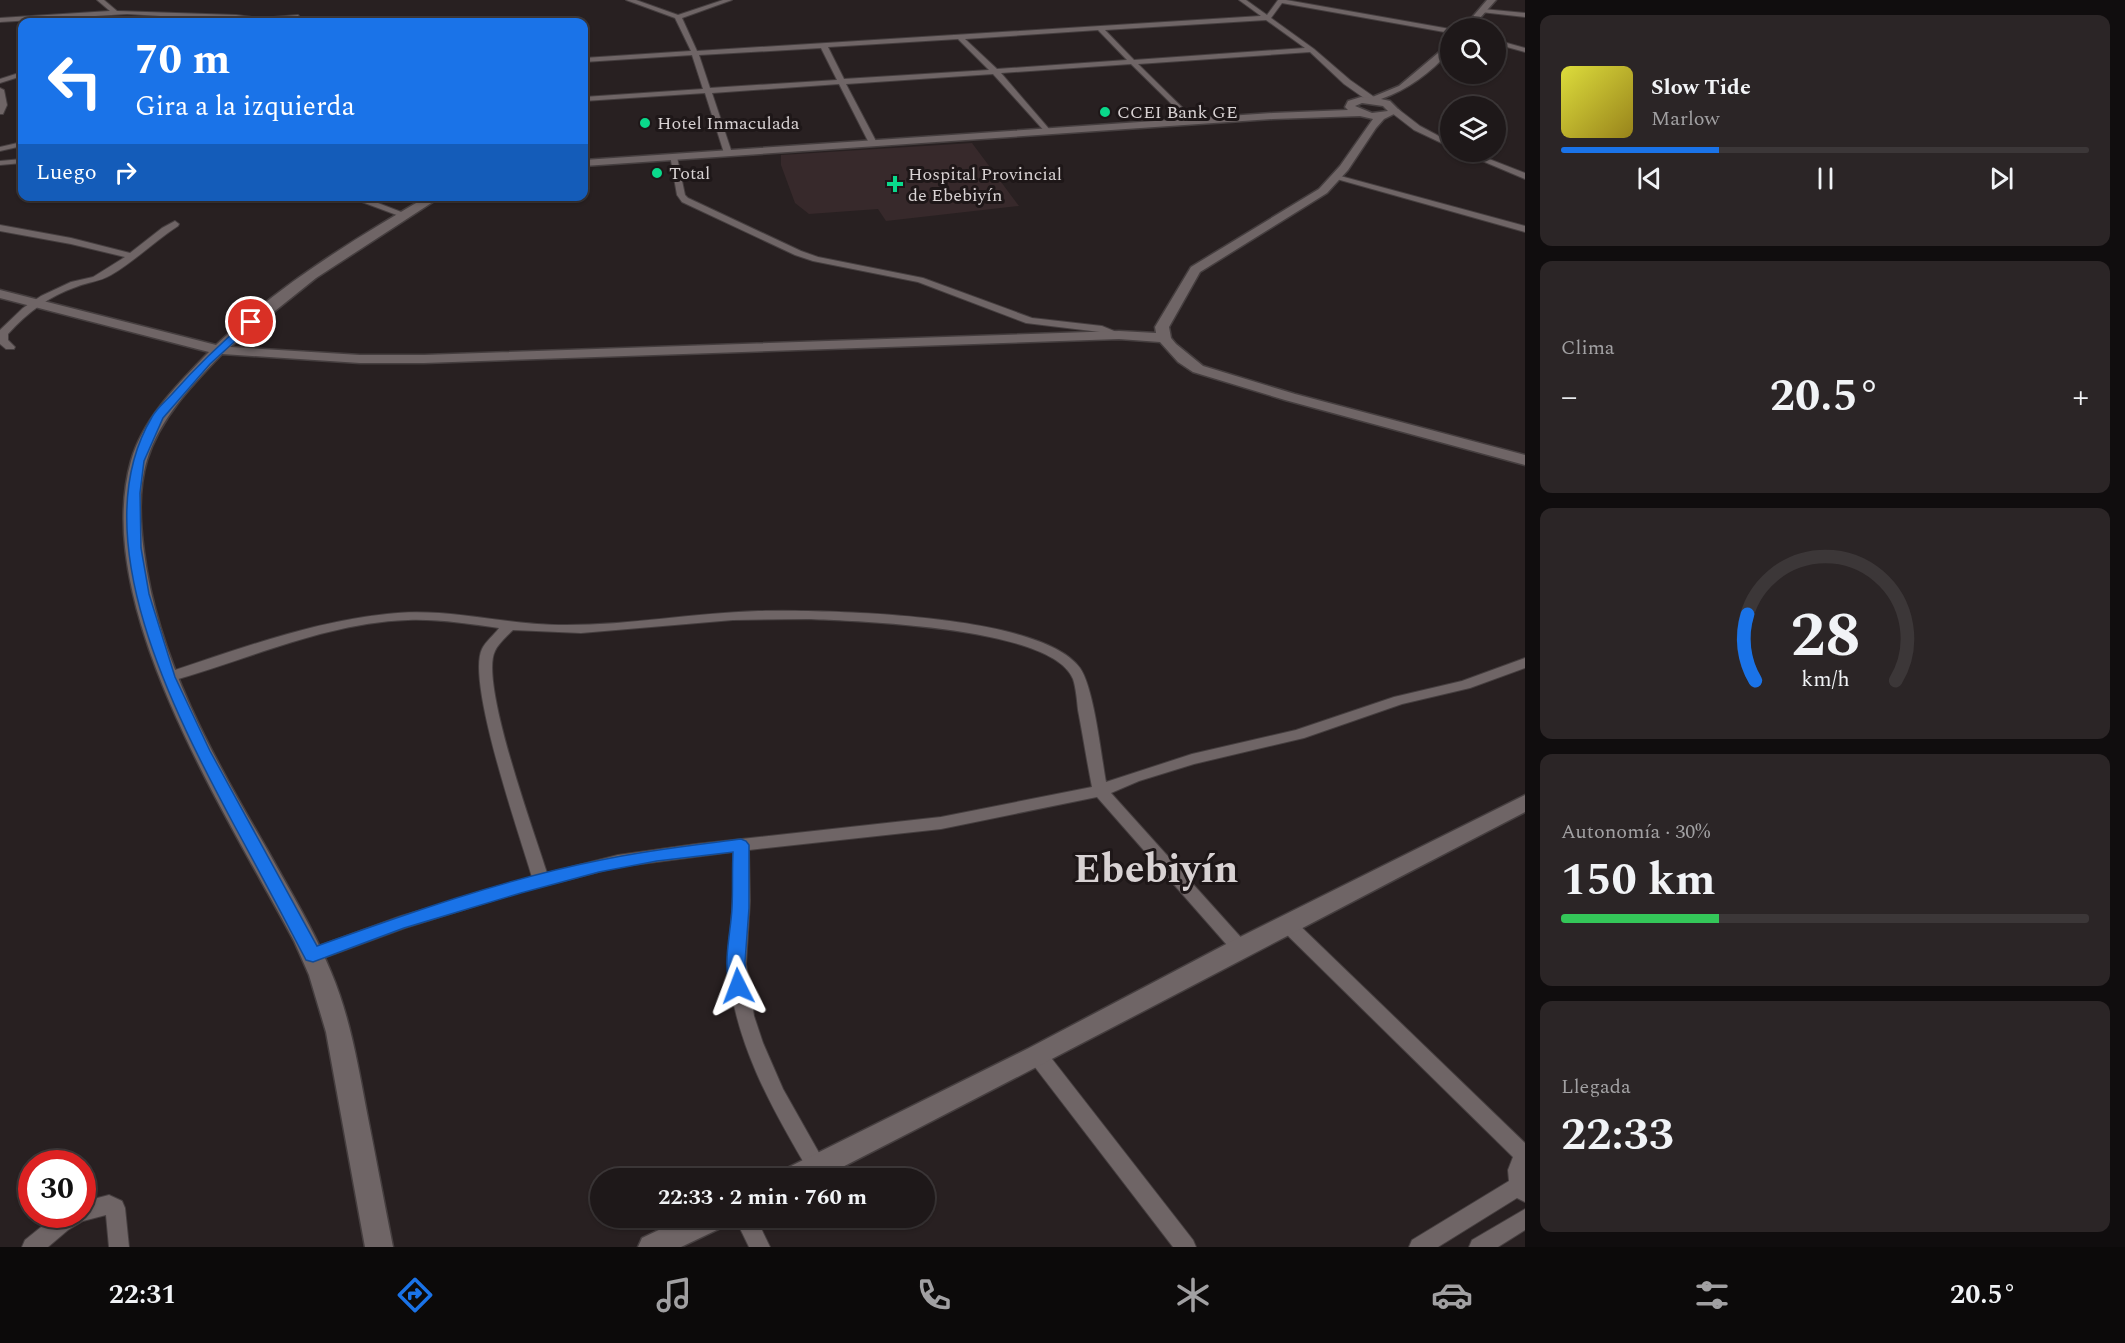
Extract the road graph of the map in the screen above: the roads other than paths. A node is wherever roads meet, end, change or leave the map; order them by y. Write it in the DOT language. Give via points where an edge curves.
graph roads {
  1 [pos="629,0"];
  2 [pos="729,0"];
  3 [pos="1242,0"];
  4 [pos="1492,0"];
  5 [pos="101,1"];
  6 [pos="1279,2"];
  7 [pos="1249,5"];
  8 [pos="1483,11"];
  9 [pos="116,13"];
  10 [pos="1525,15"];
  11 [pos="72,16"];
  12 [pos="678,17"];
  13 [pos="36,18"];
  14 [pos="112,18"];
  15 [pos="248,18"];
  16 [pos="1268,18"];
  17 [pos="1476,18"];
  18 [pos="18,19"];
  19 [pos="0,20"];
  20 [pos="1099,28"];
  21 [pos="1440,29"];
  22 [pos="961,39"];
  23 [pos="823,45"];
  24 [pos="1506,45"];
  25 [pos="1311,50"];
  26 [pos="1525,50"];
  27 [pos="695,52"];
  28 [pos="1440,57"];
  29 [pos="588,60"];
  30 [pos="1133,62"];
  31 [pos="995,71"];
  32 [pos="18,75"];
  33 [pos="0,81"];
  34 [pos="843,81"];
  35 [pos="1347,82"];
  36 [pos="1402,88"];
  37 [pos="0,90"];
  38 [pos="709,90"];
  39 [pos="1360,90"];
  40 [pos="1391,92"];
  41 [pos="588,99"];
  42 [pos="1374,101"];
  43 [pos="1351,104"];
  44 [pos="1395,109"];
  45 [pos="0,112"];
  46 [pos="1383,115"];
  47 [pos="1274,117"];
  48 [pos="1368,118"];
  49 [pos="1192,122"];
  50 [pos="1417,128"];
  51 [pos="1047,132"];
  52 [pos="1440,140"];
  53 [pos="873,143"];
  54 [pos="18,145"];
  55 [pos="0,149"];
  56 [pos="728,153"];
  57 [pos="673,157"];
  58 [pos="18,162"];
  59 [pos="1490,162"];
  60 [pos="588,163"];
  61 [pos="0,164"];
  62 [pos="1336,176"];
  63 [pos="1525,176"];
  64 [pos="365,201"];
  65 [pos="428,201"];
  66 [pos="405,214"];
  67 [pos="175,224"];
  68 [pos="0,228"];
  69 [pos="1525,229"];
  70 [pos="131,256"];
  71 [pos="0,294"];
  72 [pos="36,303"];
  73 [pos="1168,316"];
  74 [pos="1125,335"];
  75 [pos="1164,338"];
  76 [pos="10,347"];
  77 [pos="219,350"];
  78 [pos="1183,359"];
  79 [pos="1525,460"];
  80 [pos="509,626"];
  81 [pos="1525,663"];
  82 [pos="168,677"];
  83 [pos="1100,791"];
  84 [pos="1525,803"];
  85 [pos="741,845"];
  86 [pos="541,881"];
  87 [pos="1287,924"];
  88 [pos="1240,948"];
  89 [pos="313,955"];
  90 [pos="1038,1056"];
  91 [pos="1525,1156"];
  92 [pos="817,1167"];
  93 [pos="1522,1189"];
  94 [pos="96,1208"];
  95 [pos="1525,1219"];
  96 [pos="54,1228"];
  97 [pos="692,1228"];
  98 [pos="750,1228"];
  99 [pos="32,1247"];
  100 [pos="119,1247"];
  101 [pos="380,1247"];
  102 [pos="652,1247"];
  103 [pos="760,1247"];
  104 [pos="1186,1247"];
  105 [pos="1419,1247"];
  106 [pos="1479,1247"];
  1 -- 12 [label="street"];
  2 -- 12 [label="street"];
  3 -- 7 [label="street"];
  4 -- 8 [label="street"];
  5 -- 9 [label="street"];
  5 -- 11 [label="street" via="92,10"];
  6 -- 7 [label="street"];
  6 -- 16 [label="street"];
  6 -- 21 [label="street"];
  7 -- 16 [label="street"];
  8 -- 10 [label="street"];
  8 -- 17 [label="street"];
  9 -- 11 [label="street"];
  9 -- 14 [label="street"];
  9 -- 15 [label="street"];
  11 -- 13 [label="street"];
  12 -- 27 [label="street"];
  16 -- 20 [label="street"];
  16 -- 25 [label="street"];
  18 -- 19 [label="street"];
  20 -- 22 [label="street"];
  20 -- 30 [label="street"];
  22 -- 23 [label="street"];
  22 -- 31 [label="street"];
  23 -- 27 [label="street"];
  23 -- 34 [label="street"];
  24 -- 26 [label="street"];
  25 -- 30 [label="street"];
  25 -- 35 [label="street"];
  27 -- 29 [label="street"];
  27 -- 38 [label="street"];
  28 -- 36 [label="street"];
  30 -- 31 [label="street"];
  30 -- 49 [label="street"];
  31 -- 34 [label="street"];
  31 -- 51 [label="street"];
  32 -- 33 [label="street"];
  34 -- 38 [label="street"];
  34 -- 53 [label="street"];
  35 -- 39 [label="street"];
  35 -- 43 [label="street"];
  36 -- 40 [label="street"];
  36 -- 44 [label="street"];
  37 -- 45 [label="street"];
  38 -- 41 [label="street"];
  38 -- 56 [label="street"];
  39 -- 40 [label="street"];
  39 -- 42 [label="street"];
  40 -- 42 [label="street"];
  42 -- 43 [label="street"];
  42 -- 44 [label="street"];
  43 -- 47 [label="street"];
  43 -- 48 [label="street" via="1352,109"];
  44 -- 46 [label="street"];
  44 -- 50 [label="street"];
  46 -- 48 [label="street"];
  46 -- 50 [label="street"];
  47 -- 48 [label="street"];
  47 -- 49 [label="street"];
  48 -- 62 [label="street"];
  49 -- 51 [label="street"];
  50 -- 52 [label="street"];
  51 -- 53 [label="street"];
  53 -- 56 [label="street"];
  54 -- 55 [label="street"];
  56 -- 57 [label="street"];
  57 -- 60 [label="street"];
  57 -- 74 [label="street" via="684,200 798,253 920,280 1030,321"];
  58 -- 61 [label="street"];
  59 -- 63 [label="street"];
  62 -- 69 [label="street"];
  62 -- 73 [label="street" via="1323,191 1202,263"];
  64 -- 66 [label="street"];
  65 -- 66 [label="street"];
  66 -- 77 [label="street" via="284,295"];
  67 -- 70 [label="street"];
  68 -- 70 [label="street"];
  70 -- 72 [label="street" via="96,279 72,284"];
  71 -- 72 [label="street"];
  72 -- 76 [label="street" via="3,333 3,341"];
  72 -- 77 [label="street"];
  73 -- 74 [label="street"];
  73 -- 75 [label="street" via="1162,327"];
  74 -- 75 [label="street"];
  74 -- 77 [label="street" via="424,359"];
  74 -- 78 [label="street"];
  75 -- 78 [label="street"];
  77 -- 82 [label="street" via="158,417 138,461 135,548 142,594"];
  78 -- 79 [label="street" via="1198,369 1290,397"];
  80 -- 82 [label="street" via="424,616 387,617 282,641"];
  80 -- 83 [label="street" via="607,628 731,616 810,614 870,617 1003,634 1059,656 1080,679"];
  80 -- 86 [label="street" via="488,650 487,690 496,735"];
  81 -- 83 [label="street" via="1465,685 1399,700 1299,734 1192,759"];
  82 -- 89 [label="street" via="202,751"];
  83 -- 85 [label="street" via="942,823"];
  83 -- 88 [label="street"];
  84 -- 87 [label="street"];
  85 -- 86 [label="street" via="618,861"];
  85 -- 92 [label="street" via="738,986 763,1067 784,1113"];
  86 -- 89 [label="street" via="401,923"];
  87 -- 88 [label="street"];
  87 -- 91 [label="street"];
  88 -- 90 [label="street"];
  89 -- 101 [label="street" via="344,1056"];
  90 -- 92 [label="street"];
  90 -- 104 [label="street"];
  91 -- 93 [label="street" via="1517,1168"];
  93 -- 105 [label="street"];
  94 -- 100 [label="street" via="109,1204 115,1208"];
  95 -- 106 [label="street"];
  96 -- 99 [label="street"];
  97 -- 102 [label="street"];
  98 -- 103 [label="street"];
}
